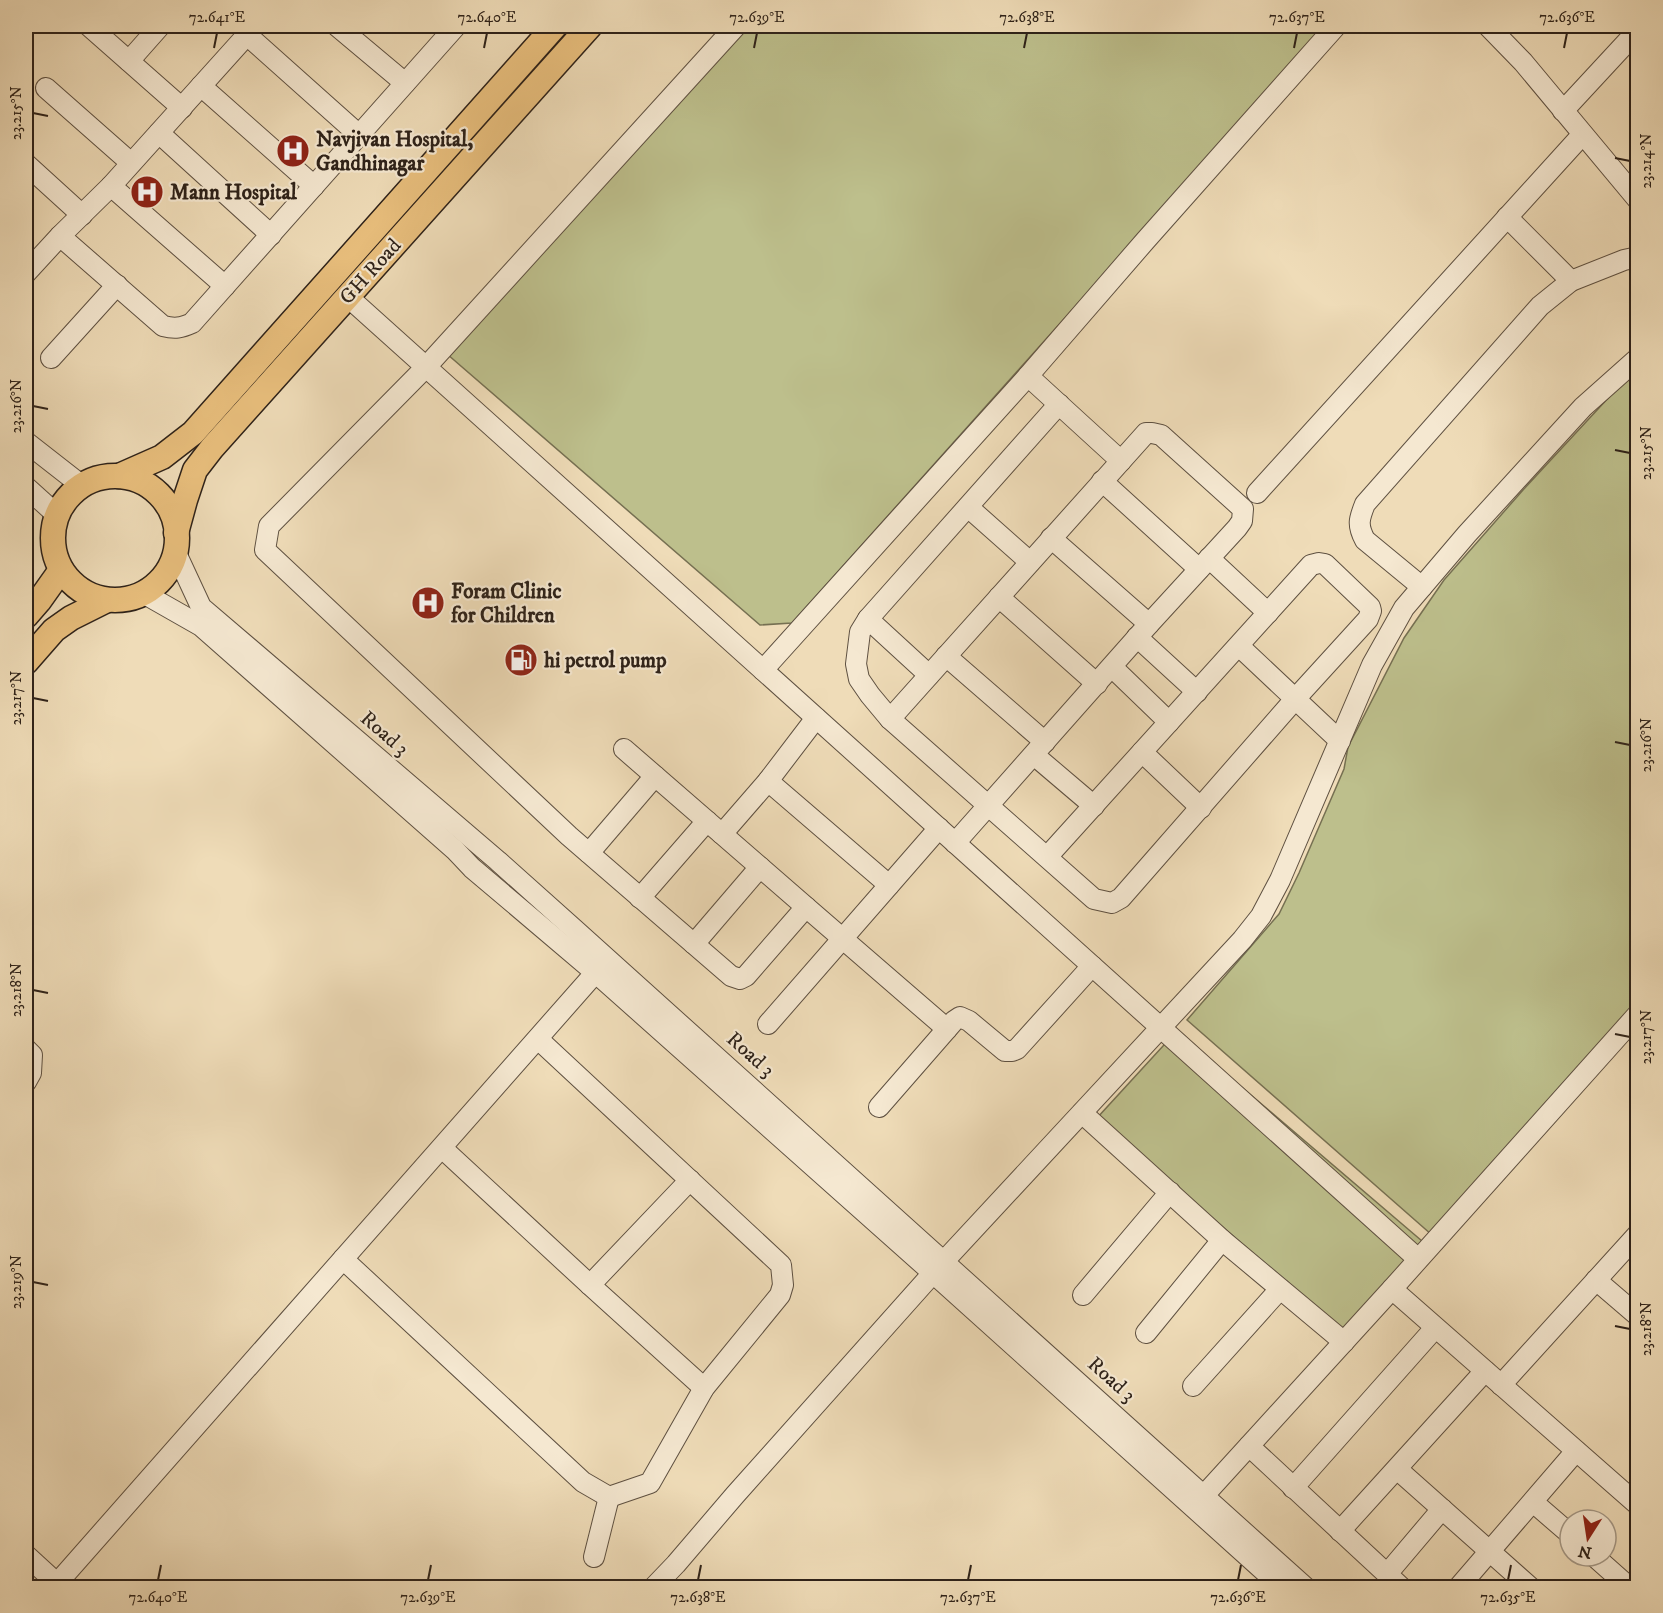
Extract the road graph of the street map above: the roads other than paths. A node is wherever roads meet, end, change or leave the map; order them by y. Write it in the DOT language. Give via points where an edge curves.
graph roads {
  1 [pos="89,26"];
  2 [pos="160,26"];
  3 [pos="337,26"];
  4 [pos="555,26"];
  5 [pos="590,26"];
  6 [pos="736,26"];
  7 [pos="1336,26"];
  8 [pos="1488,26"];
  9 [pos="451,27"];
  10 [pos="251,30"];
  11 [pos="1638,30"];
  12 [pos="129,61"];
  13 [pos="405,83"];
  14 [pos="201,86"];
  15 [pos="46,87"];
  16 [pos="182,108"];
  17 [pos="1563,111"];
  18 [pos="159,133"];
  19 [pos="359,135"];
  20 [pos="1582,135"];
  21 [pos="26,164"];
  22 [pos="131,164"];
  23 [pos="111,186"];
  24 [pos="314,186"];
  25 [pos="1638,200"];
  26 [pos="81,215"];
  27 [pos="1507,217"];
  28 [pos="271,235"];
  29 [pos="60,236"];
  30 [pos="1638,257"];
  31 [pos="26,273"];
  32 [pos="1571,281"];
  33 [pos="117,285"];
  34 [pos="225,286"];
  35 [pos="348,296"];
  36 [pos="51,358"];
  37 [pos="1638,358"];
  38 [pos="426,367"];
  39 [pos="1028,376"];
  40 [pos="1059,404"];
  41 [pos="26,442"];
  42 [pos="1120,460"];
  43 [pos="119,476"];
  44 [pos="1102,481"];
  45 [pos="81,485"];
  46 [pos="26,487"];
  47 [pos="1257,493"];
  48 [pos="968,507"];
  49 [pos="57,515"];
  50 [pos="1052,538"];
  51 [pos="176,542"];
  52 [pos="1030,562"];
  53 [pos="1204,564"];
  54 [pos="61,570"];
  55 [pos="1422,587"];
  56 [pos="143,593"];
  57 [pos="999,597"];
  58 [pos="107,600"];
  59 [pos="1268,613"];
  60 [pos="26,616"];
  61 [pos="868,619"];
  62 [pos="1143,631"];
  63 [pos="1239,646"];
  64 [pos="946,656"];
  65 [pos="26,662"];
  66 [pos="1112,667"];
  67 [pos="763,670"];
  68 [pos="929,675"];
  69 [pos="1097,684"];
  70 [pos="1197,692"];
  71 [pos="1296,698"];
  72 [pos="816,718"];
  73 [pos="890,719"];
  74 [pos="1169,722"];
  75 [pos="1340,741"];
  76 [pos="624,749"];
  77 [pos="1039,749"];
  78 [pos="1142,752"];
  79 [pos="655,776"];
  80 [pos="768,781"];
  81 [pos="989,806"];
  82 [pos="1094,806"];
  83 [pos="1202,808"];
  84 [pos="714,828"];
  85 [pos="939,828"];
  86 [pos="956,843"];
  87 [pos="589,853"];
  88 [pos="1047,858"];
  89 [pos="760,867"];
  90 [pos="889,885"];
  91 [pos="640,898"];
  92 [pos="806,907"];
  93 [pos="843,939"];
  94 [pos="694,944"];
  95 [pos="602,966"];
  96 [pos="1092,966"];
  97 [pos="1638,1014"];
  98 [pos="768,1024"];
  99 [pos="1161,1028"];
  100 [pos="947,1029"];
  101 [pos="538,1039"];
  102 [pos="26,1049"];
  103 [pos="26,1082"];
  104 [pos="879,1107"];
  105 [pos="1082,1113"];
  106 [pos="442,1148"];
  107 [pos="690,1180"];
  108 [pos="1170,1192"];
  109 [pos="1638,1234"];
  110 [pos="1222,1240"];
  111 [pos="343,1259"];
  112 [pos="1418,1260"];
  113 [pos="939,1267"];
  114 [pos="1596,1280"];
  115 [pos="590,1285"];
  116 [pos="1280,1289"];
  117 [pos="1392,1289"];
  118 [pos="1083,1294"];
  119 [pos="1638,1316"];
  120 [pos="1435,1328"];
  121 [pos="1146,1333"];
  122 [pos="1344,1342"];
  123 [pos="1485,1371"];
  124 [pos="1501,1385"];
  125 [pos="1193,1386"];
  126 [pos="704,1388"];
  127 [pos="1249,1446"];
  128 [pos="1576,1451"];
  129 [pos="1397,1468"];
  130 [pos="1293,1488"];
  131 [pos="609,1497"];
  132 [pos="1199,1501"];
  133 [pos="1533,1502"];
  134 [pos="1638,1505"];
  135 [pos="1442,1509"];
  136 [pos="1558,1524"];
  137 [pos="1340,1531"];
  138 [pos="1490,1551"];
  139 [pos="26,1555"];
  140 [pos="594,1557"];
  141 [pos="1608,1568"];
  142 [pos="1386,1574"];
  143 [pos="57,1586"];
  144 [pos="653,1587"];
  145 [pos="1283,1587"];
  146 [pos="1306,1587"];
  147 [pos="1402,1587"];
  148 [pos="1458,1587"];
  149 [pos="1532,1587"];
  150 [pos="1630,1587"];
  1 -- 12 [label="street"];
  2 -- 12 [label="street"];
  3 -- 13 [label="street"];
  4 -- 43 [label="main road, GH Road" via="193,433 162,457"];
  5 -- 35 [label="main road, GH Road"];
  6 -- 38 [label="street"];
  7 -- 39 [label="street"];
  8 -- 17 [label="street"];
  9 -- 13 [label="street"];
  10 -- 14 [label="street"];
  10 -- 19 [label="street"];
  11 -- 17 [label="street"];
  12 -- 16 [label="street"];
  13 -- 19 [label="street"];
  14 -- 16 [label="street"];
  14 -- 24 [label="street"];
  15 -- 22 [label="street"];
  16 -- 18 [label="street"];
  17 -- 20 [label="street"];
  18 -- 22 [label="street"];
  18 -- 28 [label="street"];
  19 -- 24 [label="street"];
  20 -- 25 [label="street"];
  20 -- 27 [label="street"];
  21 -- 26 [label="street"];
  22 -- 23 [label="street"];
  23 -- 26 [label="street"];
  23 -- 34 [label="street"];
  24 -- 28 [label="street"];
  26 -- 29 [label="street"];
  27 -- 32 [label="street"];
  27 -- 47 [label="street"];
  28 -- 34 [label="street"];
  29 -- 31 [label="street"];
  29 -- 33 [label="street"];
  30 -- 32 [label="street"];
  32 -- 55 [label="street" via="1540,306 1365,504 1360,531 1365,540"];
  33 -- 34 [label="street" via="163,326 173,328 192,323"];
  33 -- 36 [label="street"];
  35 -- 38 [label="street"];
  35 -- 51 [label="main road, GH Road" via="195,470"];
  37 -- 55 [label="street" via="1582,407"];
  38 -- 67 [label="street"];
  38 -- 87 [label="street" via="269,526 265,550"];
  39 -- 40 [label="street"];
  39 -- 67 [label="street"];
  40 -- 42 [label="street"];
  40 -- 48 [label="street"];
  41 -- 45 [label="street"];
  42 -- 44 [label="street"];
  42 -- 53 [label="street" via="1146,433 1161,435 1243,509 1242,521"];
  43 -- 45 [label="main road"];
  43 -- 51 [label="main road" via="152,488 164,500 172,516"];
  44 -- 50 [label="street"];
  44 -- 53 [label="street"];
  45 -- 49 [label="main road"];
  46 -- 49 [label="street"];
  48 -- 52 [label="street"];
  48 -- 61 [label="street"];
  49 -- 54 [label="main road" via="52,534"];
  50 -- 52 [label="street"];
  50 -- 62 [label="street"];
  51 -- 56 [label="main road" via="169,568"];
  51 -- 95 [label="street, Road 3" via="201,607 498,861"];
  52 -- 57 [label="street"];
  53 -- 59 [label="street"];
  53 -- 62 [label="street"];
  54 -- 58 [label="main road" via="73,584"];
  54 -- 60 [label="main road"];
  55 -- 75 [label="street" via="1385,640"];
  56 -- 58 [label="main road"];
  56 -- 95 [label="street, Road 3" via="201,626 472,868"];
  57 -- 64 [label="street"];
  57 -- 69 [label="street"];
  58 -- 65 [label="main road" via="54,630"];
  59 -- 63 [label="street"];
  59 -- 71 [label="street" via="1311,565 1319,563 1325,564 1370,607 1368,619"];
  61 -- 68 [label="street"];
  61 -- 73 [label="street" via="860,632 856,664 859,679"];
  62 -- 66 [label="street"];
  62 -- 70 [label="street"];
  63 -- 70 [label="street"];
  63 -- 71 [label="street"];
  64 -- 68 [label="street"];
  64 -- 77 [label="street"];
  66 -- 69 [label="street"];
  66 -- 74 [label="street"];
  67 -- 72 [label="street"];
  68 -- 73 [label="street"];
  69 -- 77 [label="street"];
  70 -- 74 [label="street"];
  71 -- 75 [label="street"];
  71 -- 83 [label="street"];
  72 -- 80 [label="street"];
  72 -- 85 [label="street"];
  73 -- 81 [label="street"];
  74 -- 78 [label="street"];
  75 -- 99 [label="street" via="1261,916"];
  76 -- 79 [label="street"];
  77 -- 81 [label="street"];
  77 -- 82 [label="street"];
  78 -- 82 [label="street"];
  78 -- 83 [label="street"];
  79 -- 84 [label="street"];
  79 -- 87 [label="street"];
  80 -- 84 [label="street"];
  80 -- 90 [label="street"];
  81 -- 86 [label="street"];
  81 -- 88 [label="street"];
  82 -- 88 [label="street"];
  83 -- 88 [label="street" via="1121,898 1112,903 1094,899"];
  84 -- 89 [label="street"];
  84 -- 91 [label="street"];
  85 -- 86 [label="street"];
  85 -- 90 [label="street"];
  86 -- 96 [label="street"];
  87 -- 91 [label="street"];
  89 -- 92 [label="street"];
  89 -- 94 [label="street"];
  90 -- 93 [label="street"];
  91 -- 94 [label="street"];
  92 -- 93 [label="street"];
  92 -- 94 [label="street" via="740,979 731,976"];
  93 -- 98 [label="street"];
  93 -- 100 [label="street"];
  95 -- 101 [label="street"];
  95 -- 113 [label="street, Road 3"];
  96 -- 99 [label="street"];
  96 -- 100 [label="street" via="1017,1049 1005,1051 960,1017"];
  97 -- 112 [label="street"];
  99 -- 105 [label="street"];
  99 -- 112 [label="street"];
  100 -- 104 [label="street"];
  101 -- 106 [label="street"];
  101 -- 107 [label="street"];
  102 -- 103 [label="street" via="32,1055"];
  105 -- 108 [label="street"];
  105 -- 113 [label="street"];
  106 -- 111 [label="street"];
  106 -- 115 [label="street"];
  107 -- 115 [label="street"];
  107 -- 126 [label="street" via="781,1264 783,1274 780,1295"];
  108 -- 110 [label="street"];
  108 -- 118 [label="street"];
  109 -- 114 [label="street"];
  110 -- 116 [label="street"];
  110 -- 121 [label="street"];
  111 -- 131 [label="street" via="583,1482"];
  111 -- 143 [label="street"];
  112 -- 117 [label="street"];
  113 -- 132 [label="street, Road 3"];
  113 -- 144 [label="street"];
  114 -- 119 [label="street"];
  114 -- 124 [label="street"];
  115 -- 126 [label="street"];
  116 -- 122 [label="street"];
  116 -- 125 [label="street"];
  117 -- 120 [label="street"];
  117 -- 122 [label="street"];
  120 -- 123 [label="street"];
  120 -- 130 [label="street"];
  122 -- 127 [label="street"];
  123 -- 124 [label="street"];
  123 -- 129 [label="street"];
  124 -- 128 [label="street"];
  126 -- 131 [label="street" via="650,1483"];
  127 -- 130 [label="street"];
  127 -- 132 [label="street"];
  128 -- 133 [label="street"];
  128 -- 134 [label="street"];
  129 -- 135 [label="street"];
  129 -- 137 [label="street"];
  130 -- 137 [label="street"];
  131 -- 140 [label="street"];
  132 -- 145 [label="street, Road 3"];
  132 -- 146 [label="street, Road 3"];
  133 -- 136 [label="street"];
  133 -- 138 [label="street"];
  135 -- 138 [label="street"];
  135 -- 142 [label="street"];
  137 -- 142 [label="street"];
  138 -- 148 [label="street"];
  138 -- 149 [label="street"];
  139 -- 143 [label="street"];
  141 -- 150 [label="street"];
  142 -- 147 [label="street"];
}
